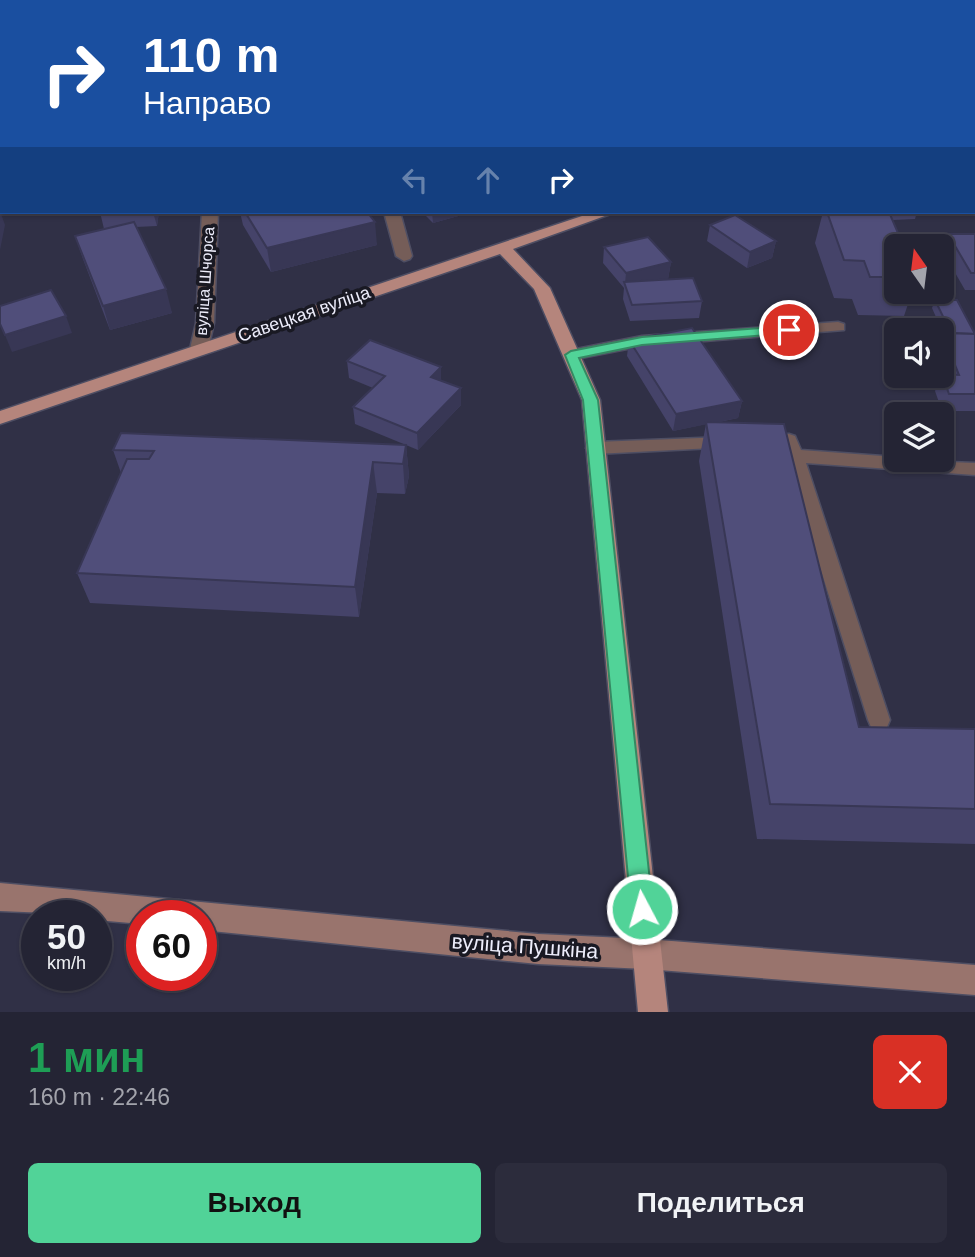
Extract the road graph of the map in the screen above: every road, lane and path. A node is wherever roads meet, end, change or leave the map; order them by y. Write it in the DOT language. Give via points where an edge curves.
graph roads {
  1 [pos="210,214"];
  2 [pos="393,214"];
  3 [pos="602,214"];
  4 [pos="502,248"];
  5 [pos="404,256"];
  6 [pos="838,327"];
  7 [pos="199,349"];
  8 [pos="571,355"];
  9 [pos="0,418"];
  10 [pos="595,448"];
  11 [pos="794,456"];
  12 [pos="975,469"];
  13 [pos="879,720"];
  14 [pos="0,897"];
  15 [pos="126,909"];
  16 [pos="217,918"];
  17 [pos="646,954"];
  18 [pos="975,980"];
  19 [pos="653,1012"];
  1 -- 7 [label="street, вуліца Шчорса" via="205,324"];
  2 -- 5 [label="street"];
  3 -- 4 [label="main road, Савецкая вуліца"];
  4 -- 7 [label="main road, Савецкая вуліца"];
  4 -- 8 [label="main road" via="542,288"];
  6 -- 8 [label="lane" via="642,341"];
  7 -- 9 [label="main road, Савецкая вуліца"];
  8 -- 10 [label="main road" via="591,400"];
  10 -- 11 [label="lane" via="789,440"];
  10 -- 17 [label="main road"];
  11 -- 12 [label="lane"];
  11 -- 13 [label="lane"];
  14 -- 15 [label="main road"];
  16 -- 17 [label="main road, вуліца Пушкіна" via="538,949"];
  17 -- 18 [label="main road, вуліца Пушкіна"];
  17 -- 19 [label="main road"];
}
